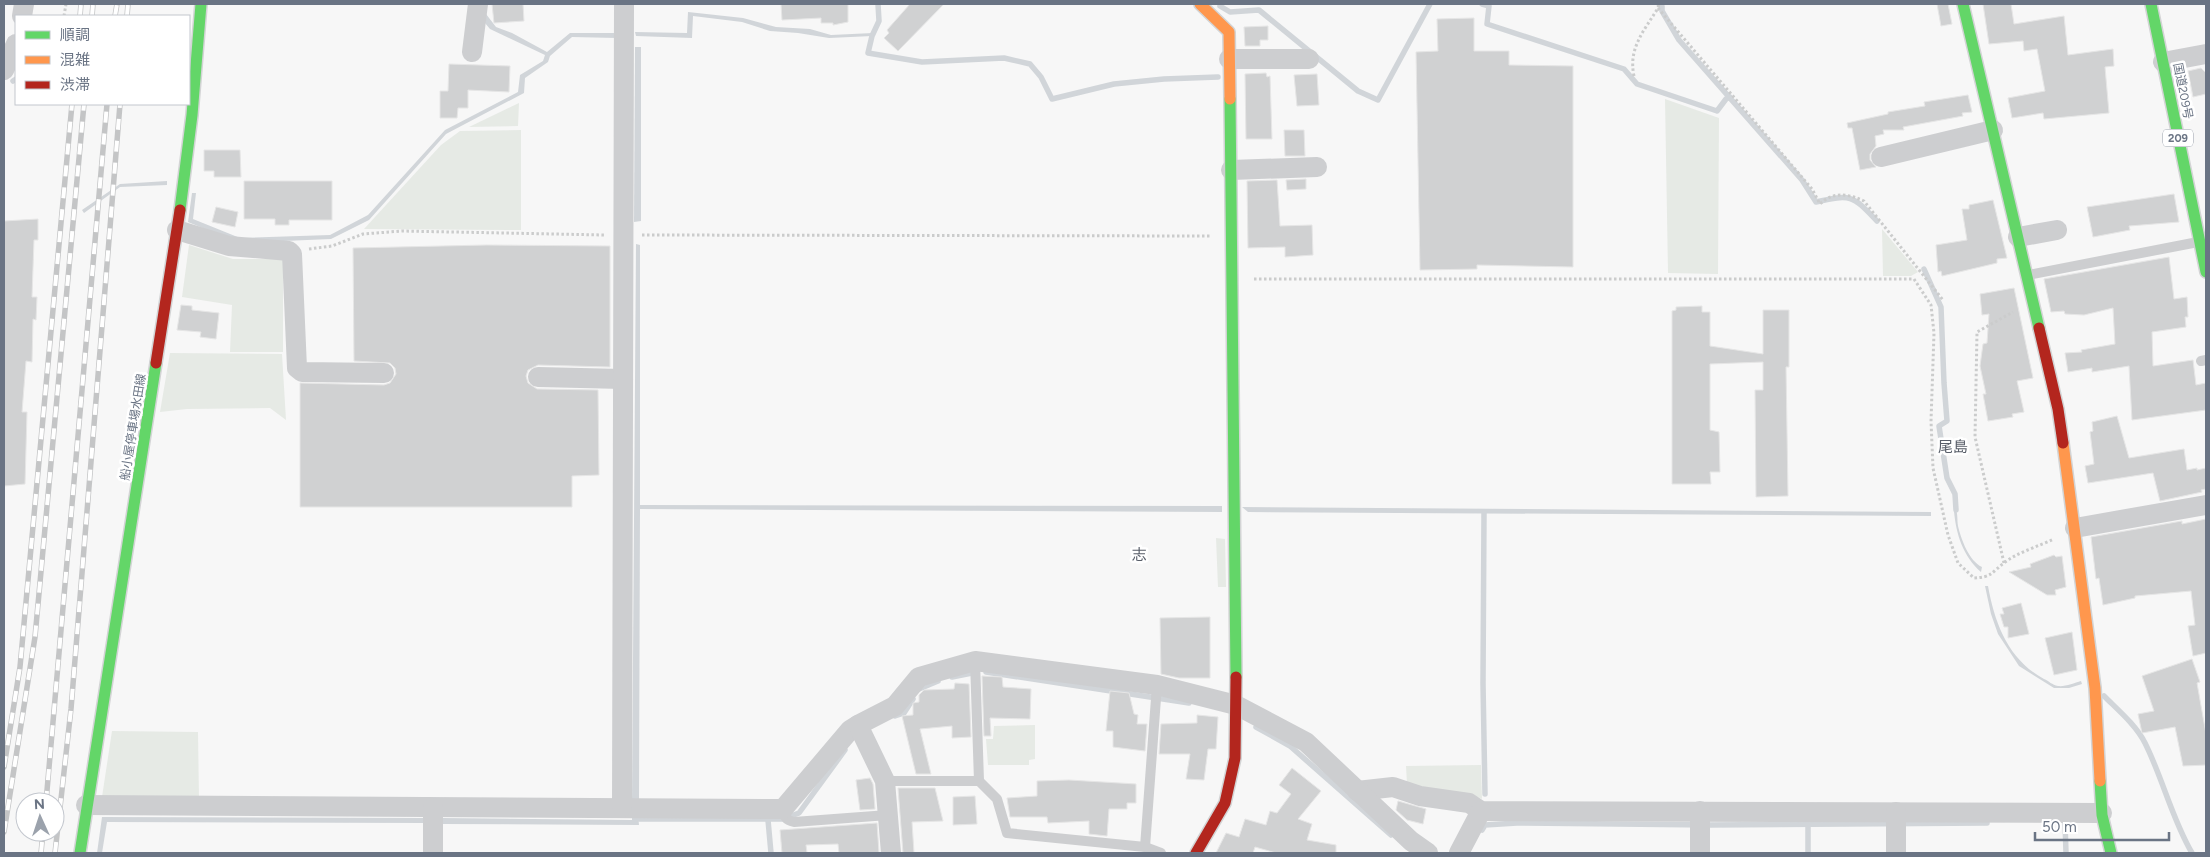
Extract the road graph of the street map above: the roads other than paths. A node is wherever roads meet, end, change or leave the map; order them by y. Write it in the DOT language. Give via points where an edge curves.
graph roads {
  1 [pos="201,4"];
  2 [pos="478,4"];
  3 [pos="624,4"];
  4 [pos="1200,4"];
  5 [pos="1962,4"];
  6 [pos="2151,4"];
  7 [pos="15,46"];
  8 [pos="472,52"];
  9 [pos="2206,54"];
  10 [pos="1229,59"];
  11 [pos="1309,59"];
  12 [pos="2163,62"];
  13 [pos="4,70"];
  14 [pos="1993,130"];
  15 [pos="1881,157"];
  16 [pos="1318,167"];
  17 [pos="1231,170"];
  18 [pos="2201,218"];
  19 [pos="177,230"];
  20 [pos="2057,230"];
  21 [pos="2018,237"];
  22 [pos="2200,242"];
  23 [pos="2206,272"];
  24 [pos="2027,275"];
  25 [pos="384,373"];
  26 [pos="538,376"];
  27 [pos="623,378"];
  28 [pos="2206,505"];
  29 [pos="2075,528"];
  30 [pos="975,661"];
  31 [pos="1157,685"];
  32 [pos="1236,705"];
  33 [pos="858,725"];
  34 [pos="885,781"];
  35 [pos="979,781"];
  36 [pos="1357,790"];
  37 [pos="86,805"];
  38 [pos="622,807"];
  39 [pos="432,808"];
  40 [pos="784,809"];
  41 [pos="1481,811"];
  42 [pos="1700,811"];
  43 [pos="1896,812"];
  44 [pos="2102,812"];
  45 [pos="888,815"];
  46 [pos="1145,847"];
  47 [pos="80,853"];
  48 [pos="432,853"];
  49 [pos="891,853"];
  50 [pos="1161,853"];
  51 [pos="1196,853"];
  52 [pos="1428,853"];
  53 [pos="1459,853"];
  54 [pos="1700,853"];
  55 [pos="1896,853"];
  56 [pos="2111,853"];
  1 -- 19 [label="main road, 船小屋停車場水田線" via="192,115"];
  2 -- 8 [label="street"];
  3 -- 27 [label="street"];
  4 -- 10 [label="main road" via="1229,32"];
  5 -- 14 [label="main road"];
  6 -- 12 [label="main road, 国道209号 / 209"];
  7 -- 13 [label="street"];
  9 -- 12 [label="street"];
  10 -- 11 [label="street"];
  10 -- 17 [label="main road"];
  12 -- 18 [label="main road, 国道209号 / 209"];
  14 -- 15 [label="street"];
  14 -- 21 [label="main road"];
  16 -- 17 [label="street"];
  17 -- 32 [label="main road"];
  18 -- 22 [label="main road, 国道209号 / 209"];
  19 -- 25 [label="street" via="230,246 288,251 293,260 297,368 302,372"];
  19 -- 37 [label="main road, 船小屋停車場水田線"];
  20 -- 21 [label="street"];
  21 -- 24 [label="main road"];
  22 -- 23 [label="main road, 国道209号 / 209"];
  22 -- 24 [label="lane"];
  24 -- 29 [label="main road" via="2058,409"];
  26 -- 27 [label="street"];
  27 -- 38 [label="street"];
  28 -- 29 [label="street"];
  29 -- 44 [label="main road" via="2095,688"];
  30 -- 31 [label="street"];
  30 -- 33 [label="street" via="919,677 895,706"];
  30 -- 35 [label="lane"];
  31 -- 32 [label="street"];
  31 -- 46 [label="lane"];
  32 -- 36 [label="street" via="1306,742"];
  32 -- 51 [label="main road" via="1235,758 1225,803"];
  33 -- 34 [label="street"];
  33 -- 40 [label="street" via="850,730"];
  34 -- 35 [label="lane"];
  34 -- 45 [label="street"];
  35 -- 46 [label="lane" via="997,799 1007,833"];
  36 -- 41 [label="street" via="1393,788 1420,796 1469,803"];
  36 -- 52 [label="street"];
  37 -- 39 [label="street"];
  37 -- 47 [label="main road, 船小屋停車場水田線"];
  38 -- 39 [label="street"];
  38 -- 40 [label="street"];
  39 -- 48 [label="street"];
  40 -- 45 [label="lane" via="784,816 794,822"];
  41 -- 42 [label="street"];
  41 -- 53 [label="street"];
  42 -- 43 [label="street"];
  42 -- 54 [label="street"];
  43 -- 44 [label="street"];
  43 -- 55 [label="street"];
  44 -- 56 [label="main road"];
  45 -- 49 [label="street"];
  46 -- 50 [label="lane"];
}
